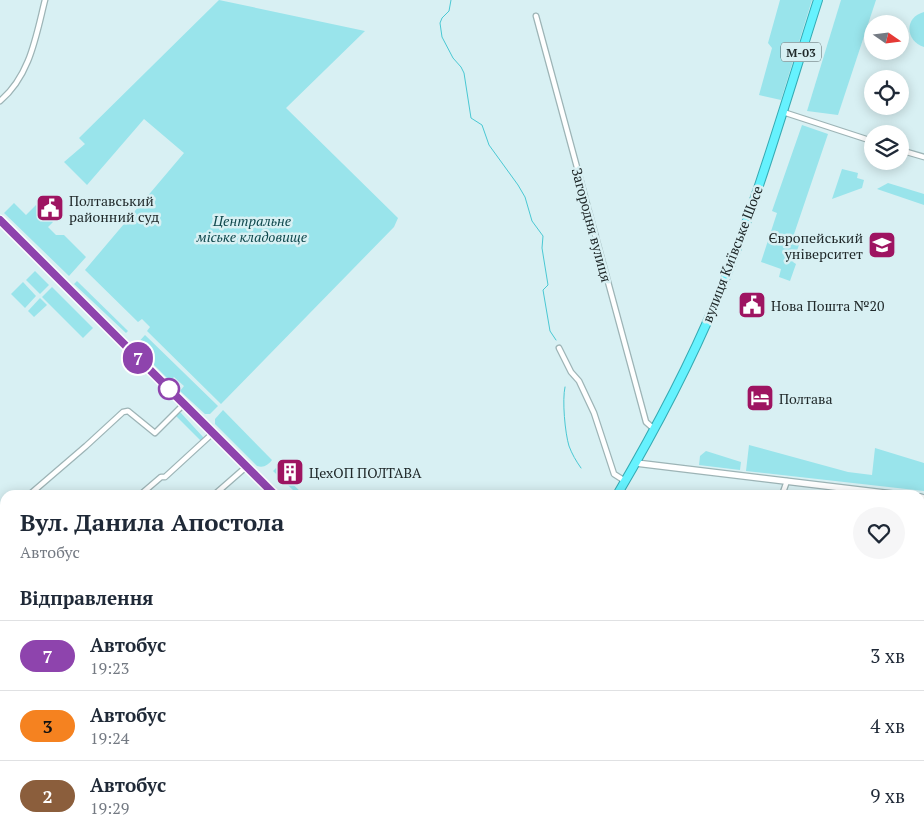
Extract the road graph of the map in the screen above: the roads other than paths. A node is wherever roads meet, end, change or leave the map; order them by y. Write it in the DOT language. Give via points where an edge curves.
graph roads {
  1 [pos="46,0"];
  2 [pos="818,0"];
  3 [pos="536,16"];
  4 [pos="0,101"];
  5 [pos="783,112"];
  6 [pos="864,138"];
  7 [pos="909,153"];
  8 [pos="924,157"];
  9 [pos="0,220"];
  10 [pos="558,348"];
  11 [pos="184,404"];
  12 [pos="654,429"];
  13 [pos="213,433"];
  14 [pos="636,463"];
  15 [pos="246,467"];
  16 [pos="625,481"];
  17 [pos="787,481"];
  18 [pos="35,490"];
  19 [pos="146,490"];
  20 [pos="220,490"];
  21 [pos="270,490"];
  22 [pos="620,490"];
  23 [pos="784,490"];
  24 [pos="860,490"];
  1 -- 4 [label="street" via="29,62 22,76"];
  2 -- 5 [label="highway, вулиця Київське Шосе / М-03"];
  3 -- 12 [label="street, Загородня вулиця" via="646,422"];
  5 -- 6 [label="street"];
  5 -- 12 [label="highway, вулиця Київське Шосе / М-03" via="717,298"];
  7 -- 8 [label="street"];
  9 -- 11 [label="highway"];
  10 -- 16 [label="street" via="594,413 614,474"];
  11 -- 13 [label="highway"];
  11 -- 18 [label="street" via="154,434 128,411 122,412"];
  12 -- 14 [label="highway, вулиця Київське Шосе / М-03"];
  13 -- 15 [label="highway"];
  13 -- 19 [label="street"];
  14 -- 16 [label="highway, вулиця Київське Шосе / М-03"];
  14 -- 17 [label="street"];
  15 -- 20 [label="street"];
  15 -- 21 [label="highway"];
  16 -- 22 [label="highway, вулиця Київське Шосе / М-03"];
  17 -- 23 [label="street"];
  17 -- 24 [label="street"];
}
